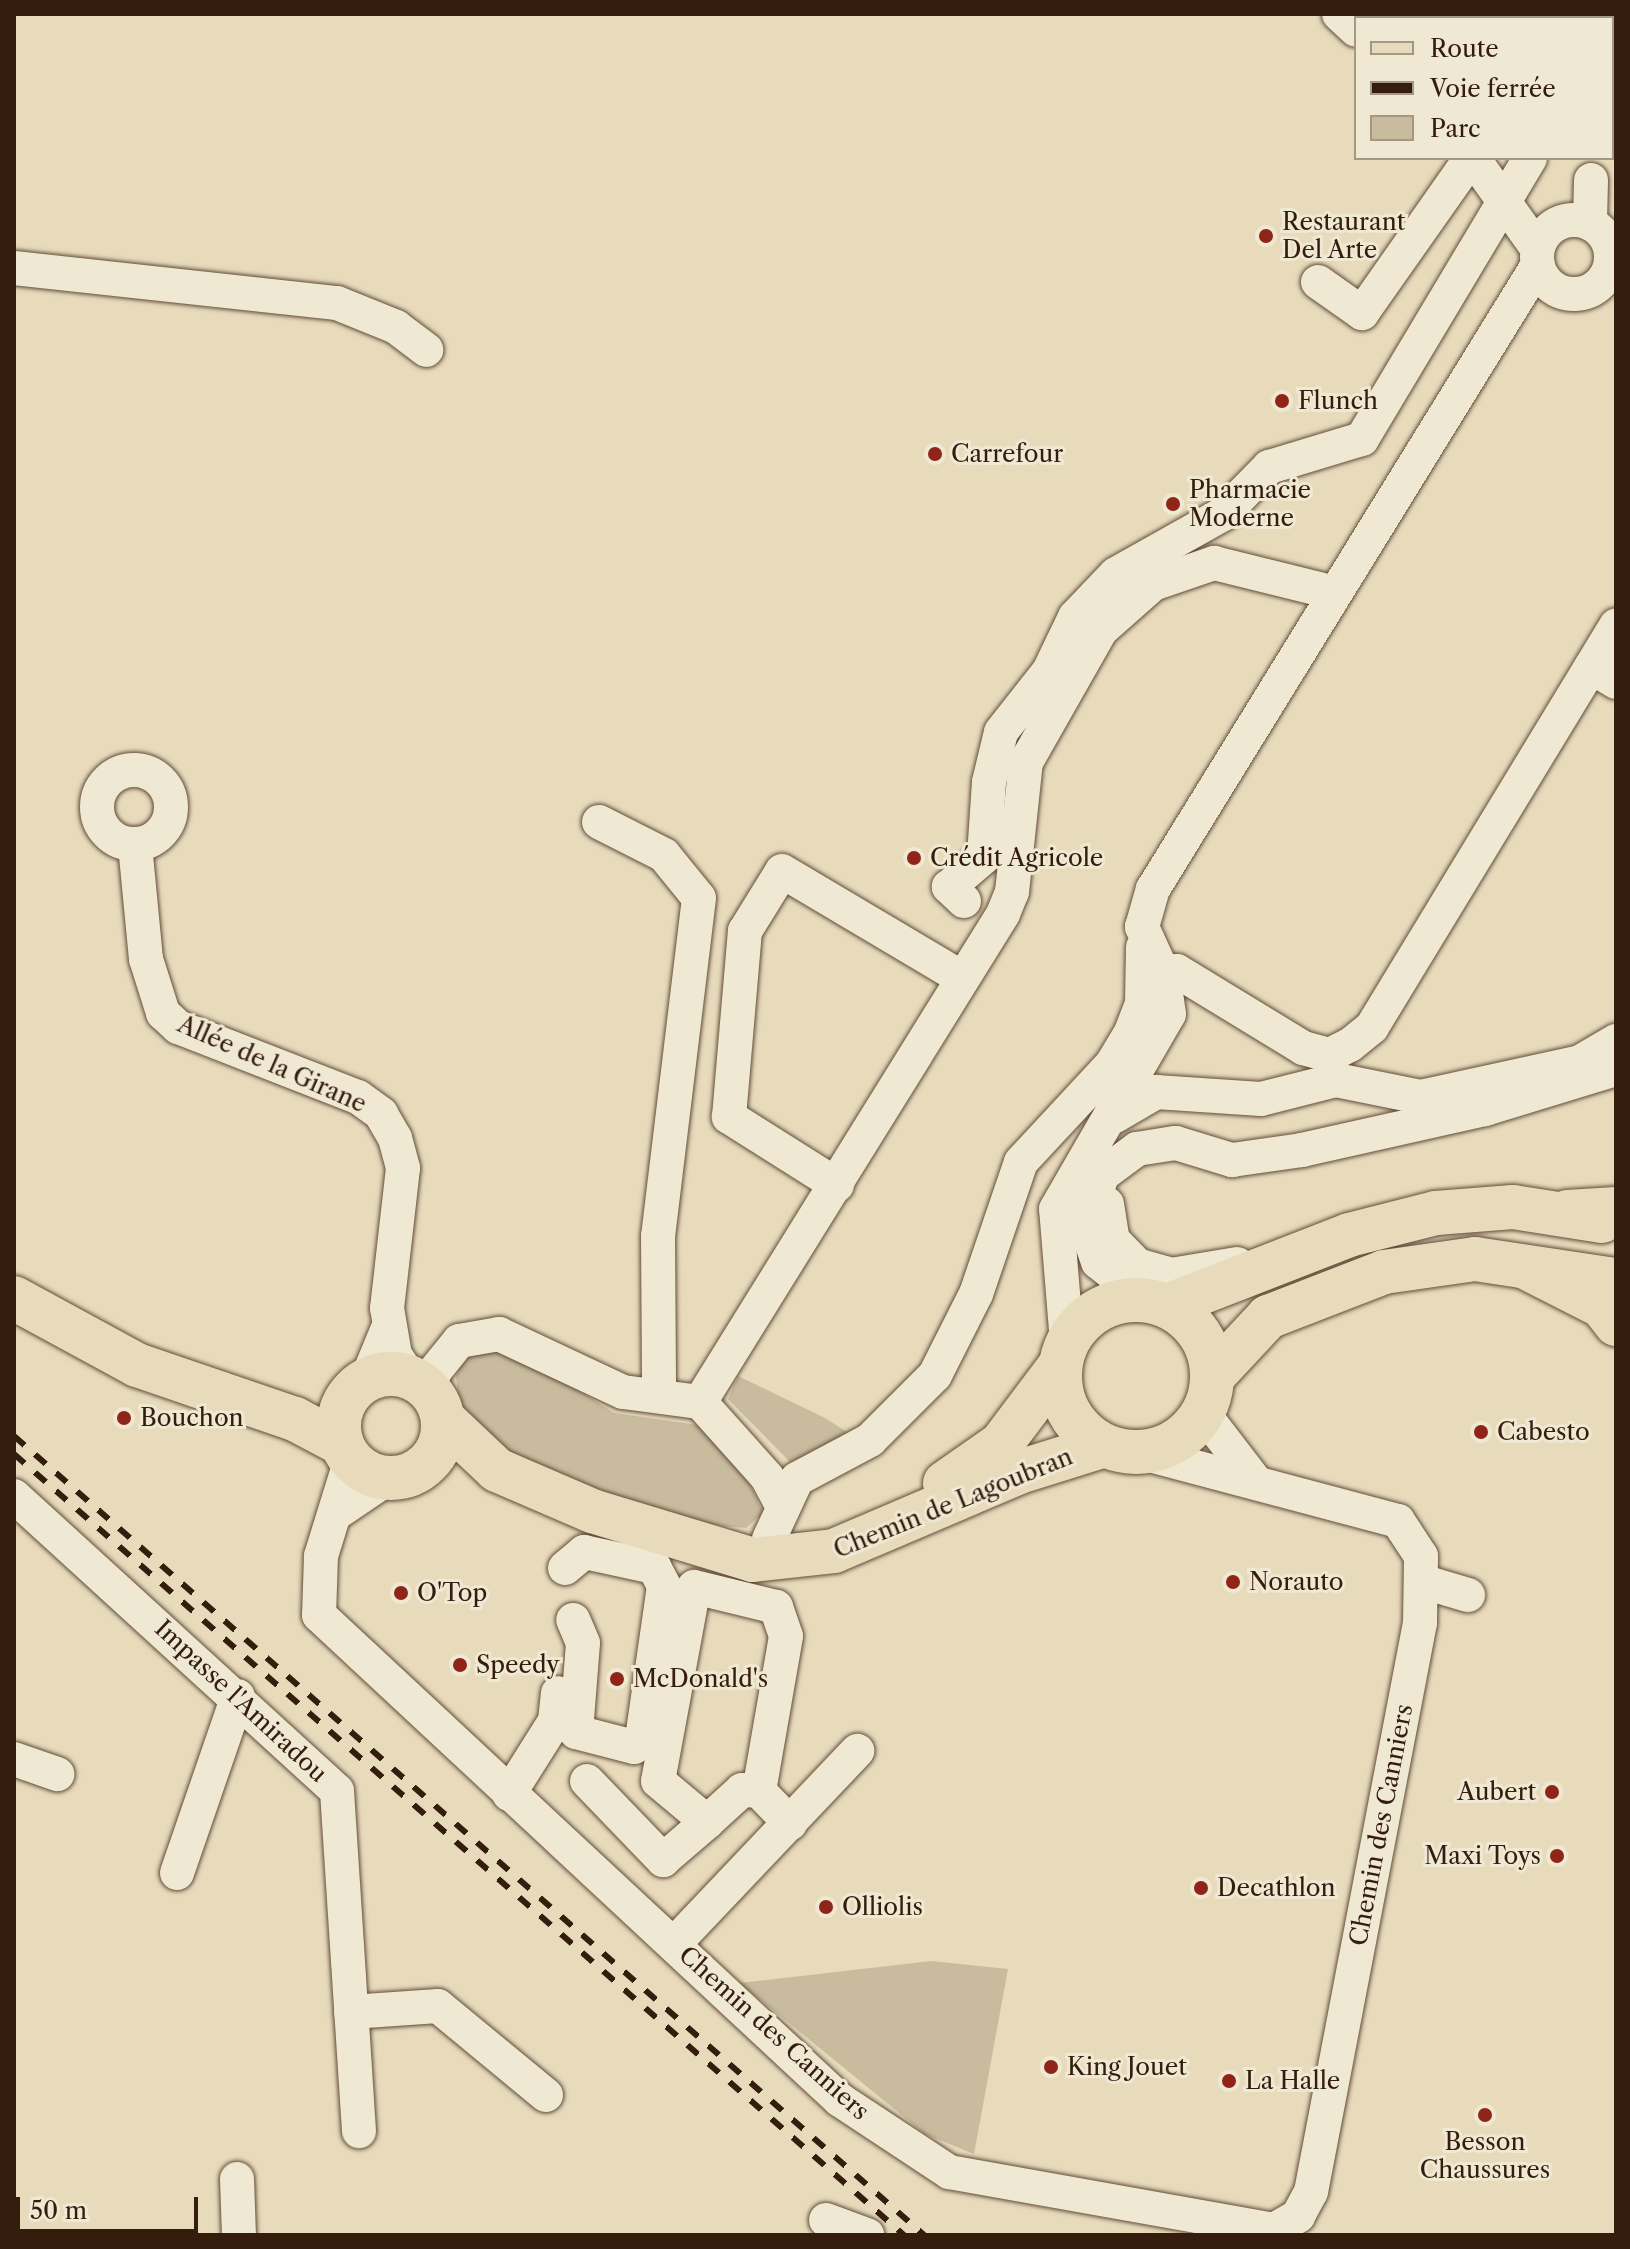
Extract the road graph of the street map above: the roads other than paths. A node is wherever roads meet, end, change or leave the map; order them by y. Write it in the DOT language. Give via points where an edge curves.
graph roads {
  1 [pos="1471,160"];
  2 [pos="1474,160"];
  3 [pos="1529,160"];
  4 [pos="1582,181"];
  5 [pos="1509,195"];
  6 [pos="1573,240"];
  7 [pos="14,268"];
  8 [pos="1318,282"];
  9 [pos="1605,287"];
  10 [pos="426,350"];
  11 [pos="1261,577"];
  12 [pos="1335,593"];
  13 [pos="1616,625"];
  14 [pos="1306,641"];
  15 [pos="1604,675"];
  16 [pos="599,822"];
  17 [pos="135,845"];
  18 [pos="964,901"];
  19 [pos="1142,927"];
  20 [pos="1163,973"];
  21 [pos="962,978"];
  22 [pos="1616,1041"];
  23 [pos="1616,1069"];
  24 [pos="1098,1131"];
  25 [pos="1121,1163"];
  26 [pos="837,1185"];
  27 [pos="1616,1209"];
  28 [pos="1567,1212"];
  29 [pos="1616,1225"];
  30 [pos="1278,1261"];
  31 [pos="1525,1267"];
  32 [pos="1616,1280"];
  33 [pos="14,1298"];
  34 [pos="1156,1303"];
  35 [pos="1616,1324"];
  36 [pos="1063,1354"];
  37 [pos="399,1393"];
  38 [pos="659,1393"];
  39 [pos="1208,1394"];
  40 [pos="700,1402"];
  41 [pos="295,1419"];
  42 [pos="1122,1450"];
  43 [pos="375,1463"];
  44 [pos="497,1470"];
  45 [pos="1256,1482"];
  46 [pos="14,1496"];
  47 [pos="776,1523"];
  48 [pos="710,1547"];
  49 [pos="565,1568"];
  50 [pos="1424,1582"];
  51 [pos="1468,1595"];
  52 [pos="573,1620"];
  53 [pos="558,1693"];
  54 [pos="238,1696"];
  55 [pos="857,1751"];
  56 [pos="14,1759"];
  57 [pos="57,1774"];
  58 [pos="587,1781"];
  59 [pos="759,1791"];
  60 [pos="509,1794"];
  61 [pos="707,1822"];
  62 [pos="790,1823"];
  63 [pos="177,1873"];
  64 [pos="675,1943"];
  65 [pos="351,2012"];
  66 [pos="546,2095"];
  67 [pos="359,2131"];
  68 [pos="237,2179"];
  69 [pos="1294,2227"];
  70 [pos="821,2230"];
  71 [pos="239,2235"];
  72 [pos="867,2235"];
  1 -- 8 [label="street" via="1362,313"];
  2 -- 5 [label="street"];
  3 -- 5 [label="street"];
  4 -- 6 [label="street"];
  5 -- 6 [label="street"];
  5 -- 18 [label="street" via="1362,439 1269,467 1223,514 1116,574 1075,617 1049,671 1001,732 989,782 984,857 949,887"];
  6 -- 9 [label="street" via="1609,272"];
  6 -- 9 [label="street" via="1558,291"];
  6 -- 12 [label="street"];
  7 -- 10 [label="street" via="337,303 386,321"];
  11 -- 12 [label="street"];
  11 -- 14 [label="street"];
  11 -- 21 [label="street" via="1214,563 1180,571 1132,599 1101,630 1026,762 1012,892"];
  12 -- 14 [label="street"];
  13 -- 15 [label="street"];
  14 -- 19 [label="street" via="1153,889"];
  15 -- 20 [label="street" via="1372,1027 1340,1052 1320,1054 1177,971"];
  16 -- 38 [label="street" via="664,855 699,898 658,1236"];
  17 -- 37 [label="street, Allée de la Girane" via="146,959 163,1013 178,1027 358,1097 381,1114 395,1138 403,1168 388,1328"];
  19 -- 20 [label="street"];
  19 -- 47 [label="street" via="1142,1004 1131,1032 1112,1064 1021,1162 976,1294 935,1375 870,1440 810,1466"];
  20 -- 24 [label="street" via="1169,1014 1161,1038"];
  21 -- 26 [label="street"];
  21 -- 26 [label="street" via="782,871 745,931 729,1117"];
  22 -- 24 [label="street" via="1580,1062 1420,1097 1336,1080 1261,1099 1156,1092"];
  23 -- 25 [label="street" via="1361,1140 1232,1160 1176,1143 1137,1149"];
  24 -- 36 [label="street" via="1056,1209"];
  25 -- 30 [label="street" via="1106,1218 1113,1240 1137,1265 1171,1275"];
  25 -- 34 [label="street" via="1097,1183 1086,1227 1098,1262"];
  26 -- 40 [label="street"];
  27 -- 28 [label="main road"];
  28 -- 29 [label="main road"];
  28 -- 30 [label="main road" via="1513,1207 1436,1213"];
  30 -- 34 [label="main road"];
  31 -- 32 [label="main road"];
  31 -- 35 [label="main road" via="1602,1306"];
  31 -- 39 [label="main road" via="1443,1262 1336,1286 1268,1317"];
  33 -- 41 [label="main road, Chemin de Lagoubran" via="137,1365"];
  34 -- 36 [label="main road" via="1100,1308"];
  34 -- 39 [label="main road" via="1195,1327"];
  36 -- 42 [label="main road" via="1064,1404"];
  36 -- 47 [label="main road, Chemin de Lagoubran" via="1001,1444 963,1472 852,1525"];
  37 -- 38 [label="street" via="434,1372 459,1341 499,1334 611,1388"];
  37 -- 41 [label="main road"];
  37 -- 43 [label="main road"];
  37 -- 43 [label="main road" via="438,1448"];
  37 -- 44 [label="main road, Chemin de Lagoubran"];
  38 -- 40 [label="street"];
  39 -- 42 [label="main road" via="1166,1447"];
  39 -- 45 [label="street"];
  40 -- 47 [label="street" via="767,1477"];
  41 -- 43 [label="main road, Chemin de Lagoubran"];
  42 -- 45 [label="street, Chemin des Canniers"];
  42 -- 48 [label="main road, Chemin de Lagoubran" via="806,1559 753,1560"];
  43 -- 44 [label="main road, Chemin de Lagoubran"];
  43 -- 60 [label="street, Chemin des Canniers" via="341,1510 306,1599 340,1640"];
  44 -- 48 [label="main road, Chemin de Lagoubran" via="592,1511"];
  45 -- 50 [label="street, Chemin des Canniers" via="1348,1515 1398,1521 1411,1534"];
  46 -- 54 [label="street, Impasse l'Amiradou"];
  47 -- 48 [label="main road, Chemin de Lagoubran"];
  49 -- 52 [label="street" via="584,1552 654,1567 664,1586 642,1739 634,1747 576,1732 583,1643"];
  50 -- 51 [label="street"];
  50 -- 69 [label="street, Chemin des Canniers" via="1399,1664 1311,2192"];
  53 -- 60 [label="street" via="555,1721"];
  54 -- 63 [label="street"];
  54 -- 65 [label="street, Impasse l'Amiradou" via="337,1791 344,1813"];
  55 -- 62 [label="street"];
  56 -- 57 [label="street"];
  58 -- 61 [label="street" via="663,1860"];
  59 -- 61 [label="street" via="742,1790"];
  59 -- 61 [label="street" via="786,1636 776,1607 694,1587 658,1781"];
  59 -- 62 [label="street"];
  60 -- 64 [label="street, Chemin des Canniers"];
  62 -- 64 [label="street"];
  64 -- 69 [label="street, Chemin des Canniers" via="840,2100 949,2172 1254,2228"];
  65 -- 66 [label="street" via="438,2006"];
  65 -- 67 [label="street, Impasse l'Amiradou"];
  68 -- 71 [label="street"];
  70 -- 72 [label="street"];
}
